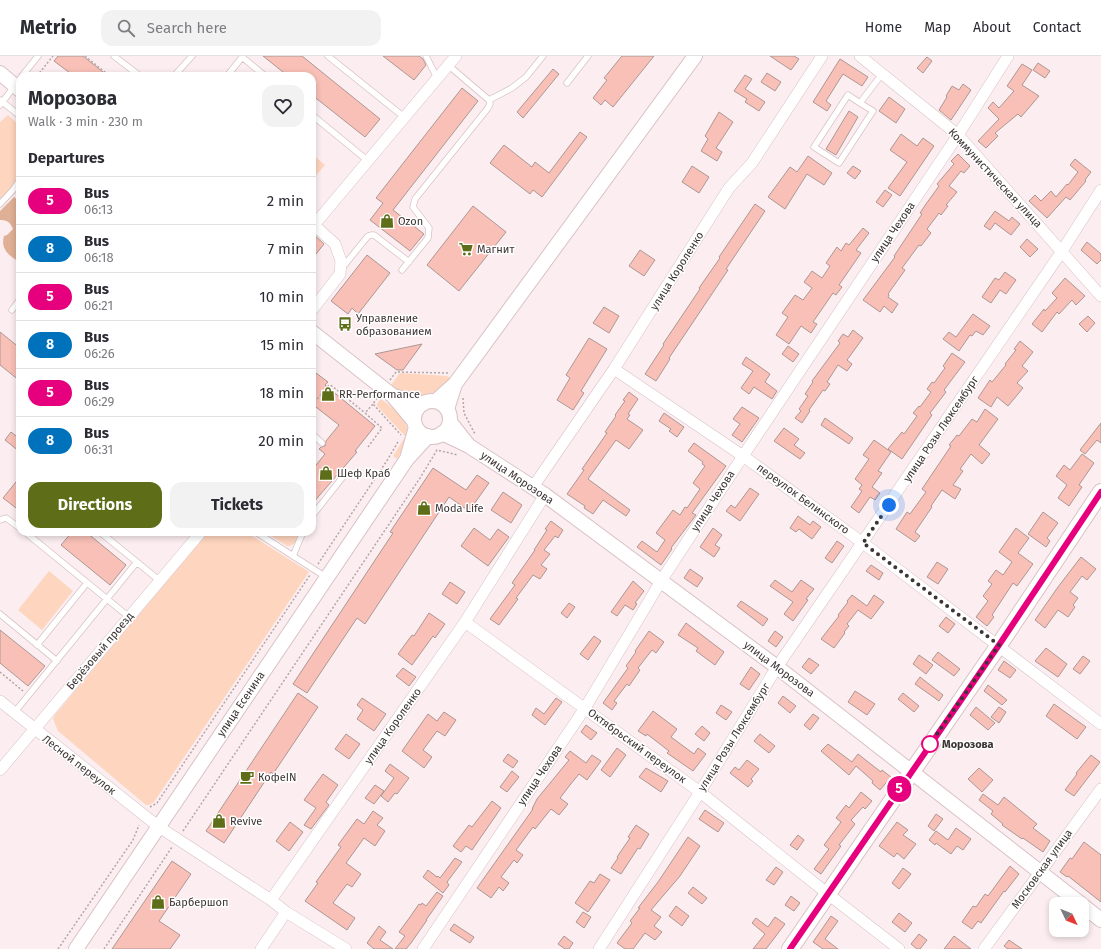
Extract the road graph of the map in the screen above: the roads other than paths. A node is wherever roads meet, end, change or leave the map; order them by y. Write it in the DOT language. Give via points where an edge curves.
graph roads {
  1 [pos="38,56"];
  2 [pos="114,56"];
  3 [pos="190,56"];
  4 [pos="328,56"];
  5 [pos="426,56"];
  6 [pos="456,56"];
  7 [pos="543,56"];
  8 [pos="588,56"];
  9 [pos="696,56"];
  10 [pos="822,56"];
  11 [pos="860,56"];
  12 [pos="1008,56"];
  13 [pos="242,57"];
  14 [pos="448,65"];
  15 [pos="27,72"];
  16 [pos="135,72"];
  17 [pos="177,72"];
  18 [pos="230,72"];
  19 [pos="260,72"];
  20 [pos="0,73"];
  21 [pos="882,74"];
  22 [pos="437,78"];
  23 [pos="16,81"];
  24 [pos="567,83"];
  25 [pos="16,86"];
  26 [pos="489,100"];
  27 [pos="1,102"];
  28 [pos="860,103"];
  29 [pos="16,113"];
  30 [pos="404,117"];
  31 [pos="316,118"];
  32 [pos="958,135"];
  33 [pos="367,160"];
  34 [pos="16,186"];
  35 [pos="1101,190"];
  36 [pos="0,204"];
  37 [pos="316,220"];
  38 [pos="316,227"];
  39 [pos="1062,251"];
  40 [pos="409,262"];
  41 [pos="340,270"];
  42 [pos="402,270"];
  43 [pos="1101,296"];
  44 [pos="16,304"];
  45 [pos="316,305"];
  46 [pos="12,310"];
  47 [pos="316,335"];
  48 [pos="614,369"];
  49 [pos="393,396"];
  50 [pos="438,418"];
  51 [pos="415,424"];
  52 [pos="316,437"];
  53 [pos="322,442"];
  54 [pos="743,456"];
  55 [pos="407,459"];
  56 [pos="342,478"];
  57 [pos="533,487"];
  58 [pos="1101,492"];
  59 [pos="545,495"];
  60 [pos="316,511"];
  61 [pos="0,520"];
  62 [pos="16,525"];
  63 [pos="30,536"];
  64 [pos="105,536"];
  65 [pos="197,536"];
  66 [pos="262,536"];
  67 [pos="302,536"];
  68 [pos="863,543"];
  69 [pos="293,556"];
  70 [pos="137,562"];
  71 [pos="327,577"];
  72 [pos="160,581"];
  73 [pos="661,581"];
  74 [pos="87,583"];
  75 [pos="107,599"];
  76 [pos="0,614"];
  77 [pos="129,617"];
  78 [pos="465,622"];
  79 [pos="37,645"];
  80 [pos="999,645"];
  81 [pos="57,661"];
  82 [pos="778,667"];
  83 [pos="0,702"];
  84 [pos="585,708"];
  85 [pos="14,713"];
  86 [pos="1101,724"];
  87 [pos="35,729"];
  88 [pos="0,770"];
  89 [pos="912,772"];
  90 [pos="1101,788"];
  91 [pos="700,792"];
  92 [pos="159,827"];
  93 [pos="1040,872"];
  94 [pos="828,894"];
  95 [pos="1072,897"];
  96 [pos="271,900"];
  97 [pos="1089,910"];
  98 [pos="286,912"];
  99 [pos="1101,920"];
  100 [pos="76,949"];
  101 [pos="261,949"];
  102 [pos="346,949"];
  103 [pos="423,949"];
  104 [pos="599,949"];
  105 [pos="790,949"];
  106 [pos="899,949"];
  107 [pos="984,949"];
  1 -- 15 [label="lane"];
  2 -- 16 [label="lane"];
  3 -- 17 [label="lane"];
  4 -- 30 [label="lane"];
  5 -- 22 [label="lane"];
  6 -- 14 [label="street"];
  7 -- 26 [label="lane" via="521,81"];
  8 -- 24 [label="lane"];
  9 -- 50 [label="street" via="455,384"];
  10 -- 48 [label="street, улица Короленко" via="752,163 729,188"];
  11 -- 21 [label="street, Коммунистическая улица"];
  12 -- 32 [label="street, улица Чехова"];
  13 -- 18 [label="lane"];
  13 -- 19 [label="lane"];
  14 -- 22 [label="street"];
  14 -- 26 [label="lane"];
  20 -- 23 [label="street"];
  21 -- 28 [label="lane"];
  21 -- 32 [label="street, Коммунистическая улица"];
  22 -- 30 [label="street"];
  25 -- 27 [label="lane"];
  26 -- 40 [label="lane" via="488,108 415,199 413,207 429,228 429,233 428,238"];
  27 -- 29 [label="lane"];
  28 -- 28 [label="lane" via="848,95 814,147 839,163 872,111"];
  30 -- 33 [label="street"];
  31 -- 33 [label="lane"];
  32 -- 39 [label="street, Коммунистическая улица"];
  32 -- 54 [label="street, улица Чехова"];
  33 -- 37 [label="street"];
  34 -- 36 [label="lane"];
  35 -- 39 [label="street, улица Розы Люксембург"];
  38 -- 41 [label="street" via="335,244 341,261"];
  39 -- 43 [label="street, Коммунистическая улица"];
  39 -- 68 [label="street, улица Розы Люксембург"];
  40 -- 41 [label="lane" via="371,234"];
  40 -- 42 [label="lane"];
  41 -- 45 [label="street" via="340,274"];
  44 -- 46 [label="lane"];
  47 -- 49 [label="street"];
  48 -- 54 [label="street, переулок Белинского"];
  48 -- 57 [label="street, улица Короленко"];
  49 -- 50 [label="street"];
  49 -- 51 [label="street"];
  50 -- 51 [label="street" via="422,433"];
  50 -- 51 [label="street" via="414,414"];
  50 -- 55 [label="street"];
  50 -- 57 [label="street, улица Морозова" via="468,446"];
  51 -- 55 [label="street"];
  52 -- 53 [label="lane"];
  54 -- 68 [label="street, переулок Белинского"];
  54 -- 73 [label="street, улица Чехова"];
  55 -- 71 [label="street, улица Есенина"];
  56 -- 60 [label="lane"];
  57 -- 59 [label="street, улица Морозова"];
  58 -- 80 [label="main road"];
  59 -- 73 [label="street, улица Морозова"];
  59 -- 78 [label="street, улица Короленко"];
  61 -- 62 [label="lane" via="6,518"];
  63 -- 74 [label="lane"];
  64 -- 70 [label="lane"];
  65 -- 72 [label="street, Берёзовый проезд"];
  66 -- 69 [label="lane"];
  67 -- 69 [label="lane"];
  68 -- 80 [label="street, переулок Белинского"];
  68 -- 82 [label="street, улица Розы Люксембург"];
  69 -- 71 [label="lane"];
  70 -- 72 [label="lane"];
  70 -- 75 [label="lane"];
  71 -- 92 [label="street, улица Есенина"];
  72 -- 77 [label="street, Берёзовый проезд"];
  73 -- 82 [label="street, улица Морозова"];
  73 -- 84 [label="street, улица Чехова"];
  74 -- 75 [label="lane"];
  74 -- 79 [label="lane"];
  75 -- 77 [label="lane"];
  75 -- 81 [label="lane"];
  76 -- 79 [label="lane"];
  77 -- 87 [label="street, Берёзовый проезд"];
  78 -- 84 [label="street, Октябрьский переулок"];
  78 -- 96 [label="street, улица Короленко"];
  79 -- 81 [label="lane"];
  80 -- 86 [label="street, переулок Белинского"];
  80 -- 89 [label="main road"];
  81 -- 85 [label="lane"];
  82 -- 89 [label="street, улица Морозова"];
  82 -- 91 [label="street, улица Розы Люксембург"];
  83 -- 85 [label="street, Лесной переулок"];
  84 -- 91 [label="street, Октябрьский переулок"];
  84 -- 103 [label="street, улица Чехова"];
  85 -- 87 [label="street, Лесной переулок"];
  87 -- 88 [label="street, Берёзовый проезд"];
  87 -- 92 [label="street, Лесной переулок"];
  89 -- 93 [label="street, улица Морозова"];
  89 -- 94 [label="main road"];
  90 -- 93 [label="street, Московская улица"];
  91 -- 94 [label="street, Октябрьский переулок"];
  91 -- 104 [label="street, улица Розы Люксембург"];
  92 -- 96 [label="street, Лесной переулок"];
  92 -- 100 [label="street, улица Есенина"];
  93 -- 95 [label="street, улица Морозова"];
  93 -- 107 [label="street, Московская улица"];
  94 -- 105 [label="main road"];
  94 -- 106 [label="street, Октябрьский переулок"];
  96 -- 98 [label="street"];
  97 -- 99 [label="street, улица Морозова"];
  98 -- 101 [label="street"];
  98 -- 102 [label="street"];
}
